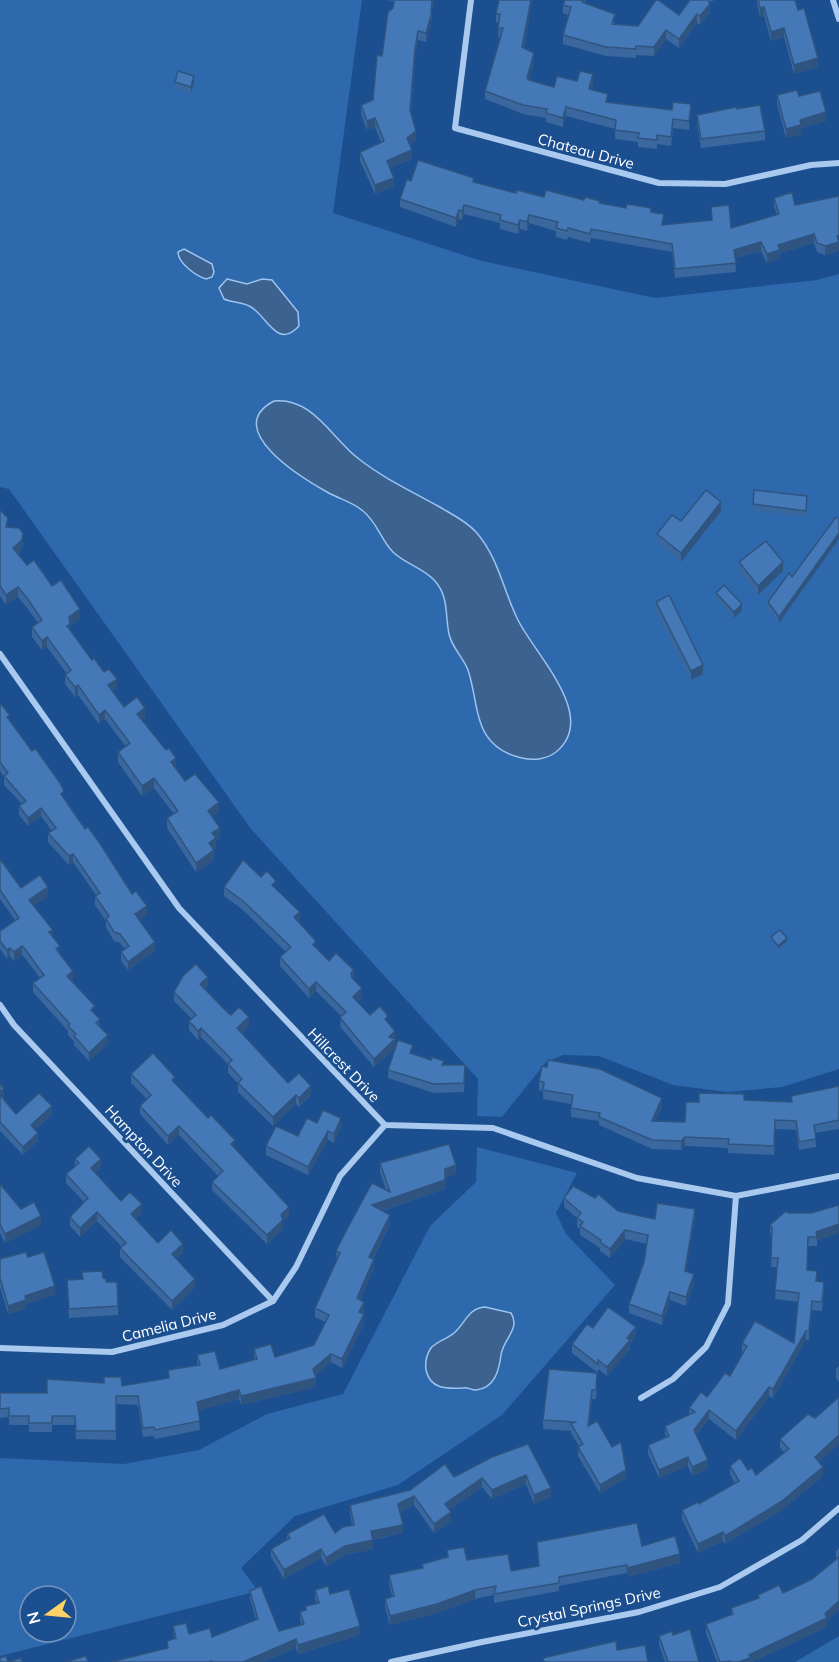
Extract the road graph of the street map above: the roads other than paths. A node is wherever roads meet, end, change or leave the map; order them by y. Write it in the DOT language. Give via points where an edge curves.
graph roads {
  1 [pos="471,0"];
  2 [pos="833,0"];
  3 [pos="839,19"];
  4 [pos="839,164"];
  5 [pos="0,654"];
  6 [pos="0,1005"];
  7 [pos="385,1125"];
  8 [pos="839,1176"];
  9 [pos="736,1196"];
  10 [pos="273,1301"];
  11 [pos="0,1348"];
  12 [pos="641,1398"];
  13 [pos="839,1508"];
  14 [pos="391,1662"];
  1 -- 4 [label="street, Chateau Drive" via="455,128 659,183 725,184 811,165"];
  2 -- 3 [label="street"];
  5 -- 7 [label="street, Hillcrest Drive" via="179,908"];
  6 -- 10 [label="street, Hampton Drive" via="14,1025"];
  7 -- 9 [label="street" via="493,1128 637,1178"];
  7 -- 10 [label="street, Camelia Drive" via="340,1176 296,1268"];
  8 -- 9 [label="street"];
  9 -- 12 [label="street" via="728,1304 706,1347 673,1379"];
  10 -- 11 [label="street, Camelia Drive" via="223,1325 112,1352"];
  13 -- 14 [label="street, Crystal Springs Drive" via="802,1540 720,1587 639,1612"];
}
